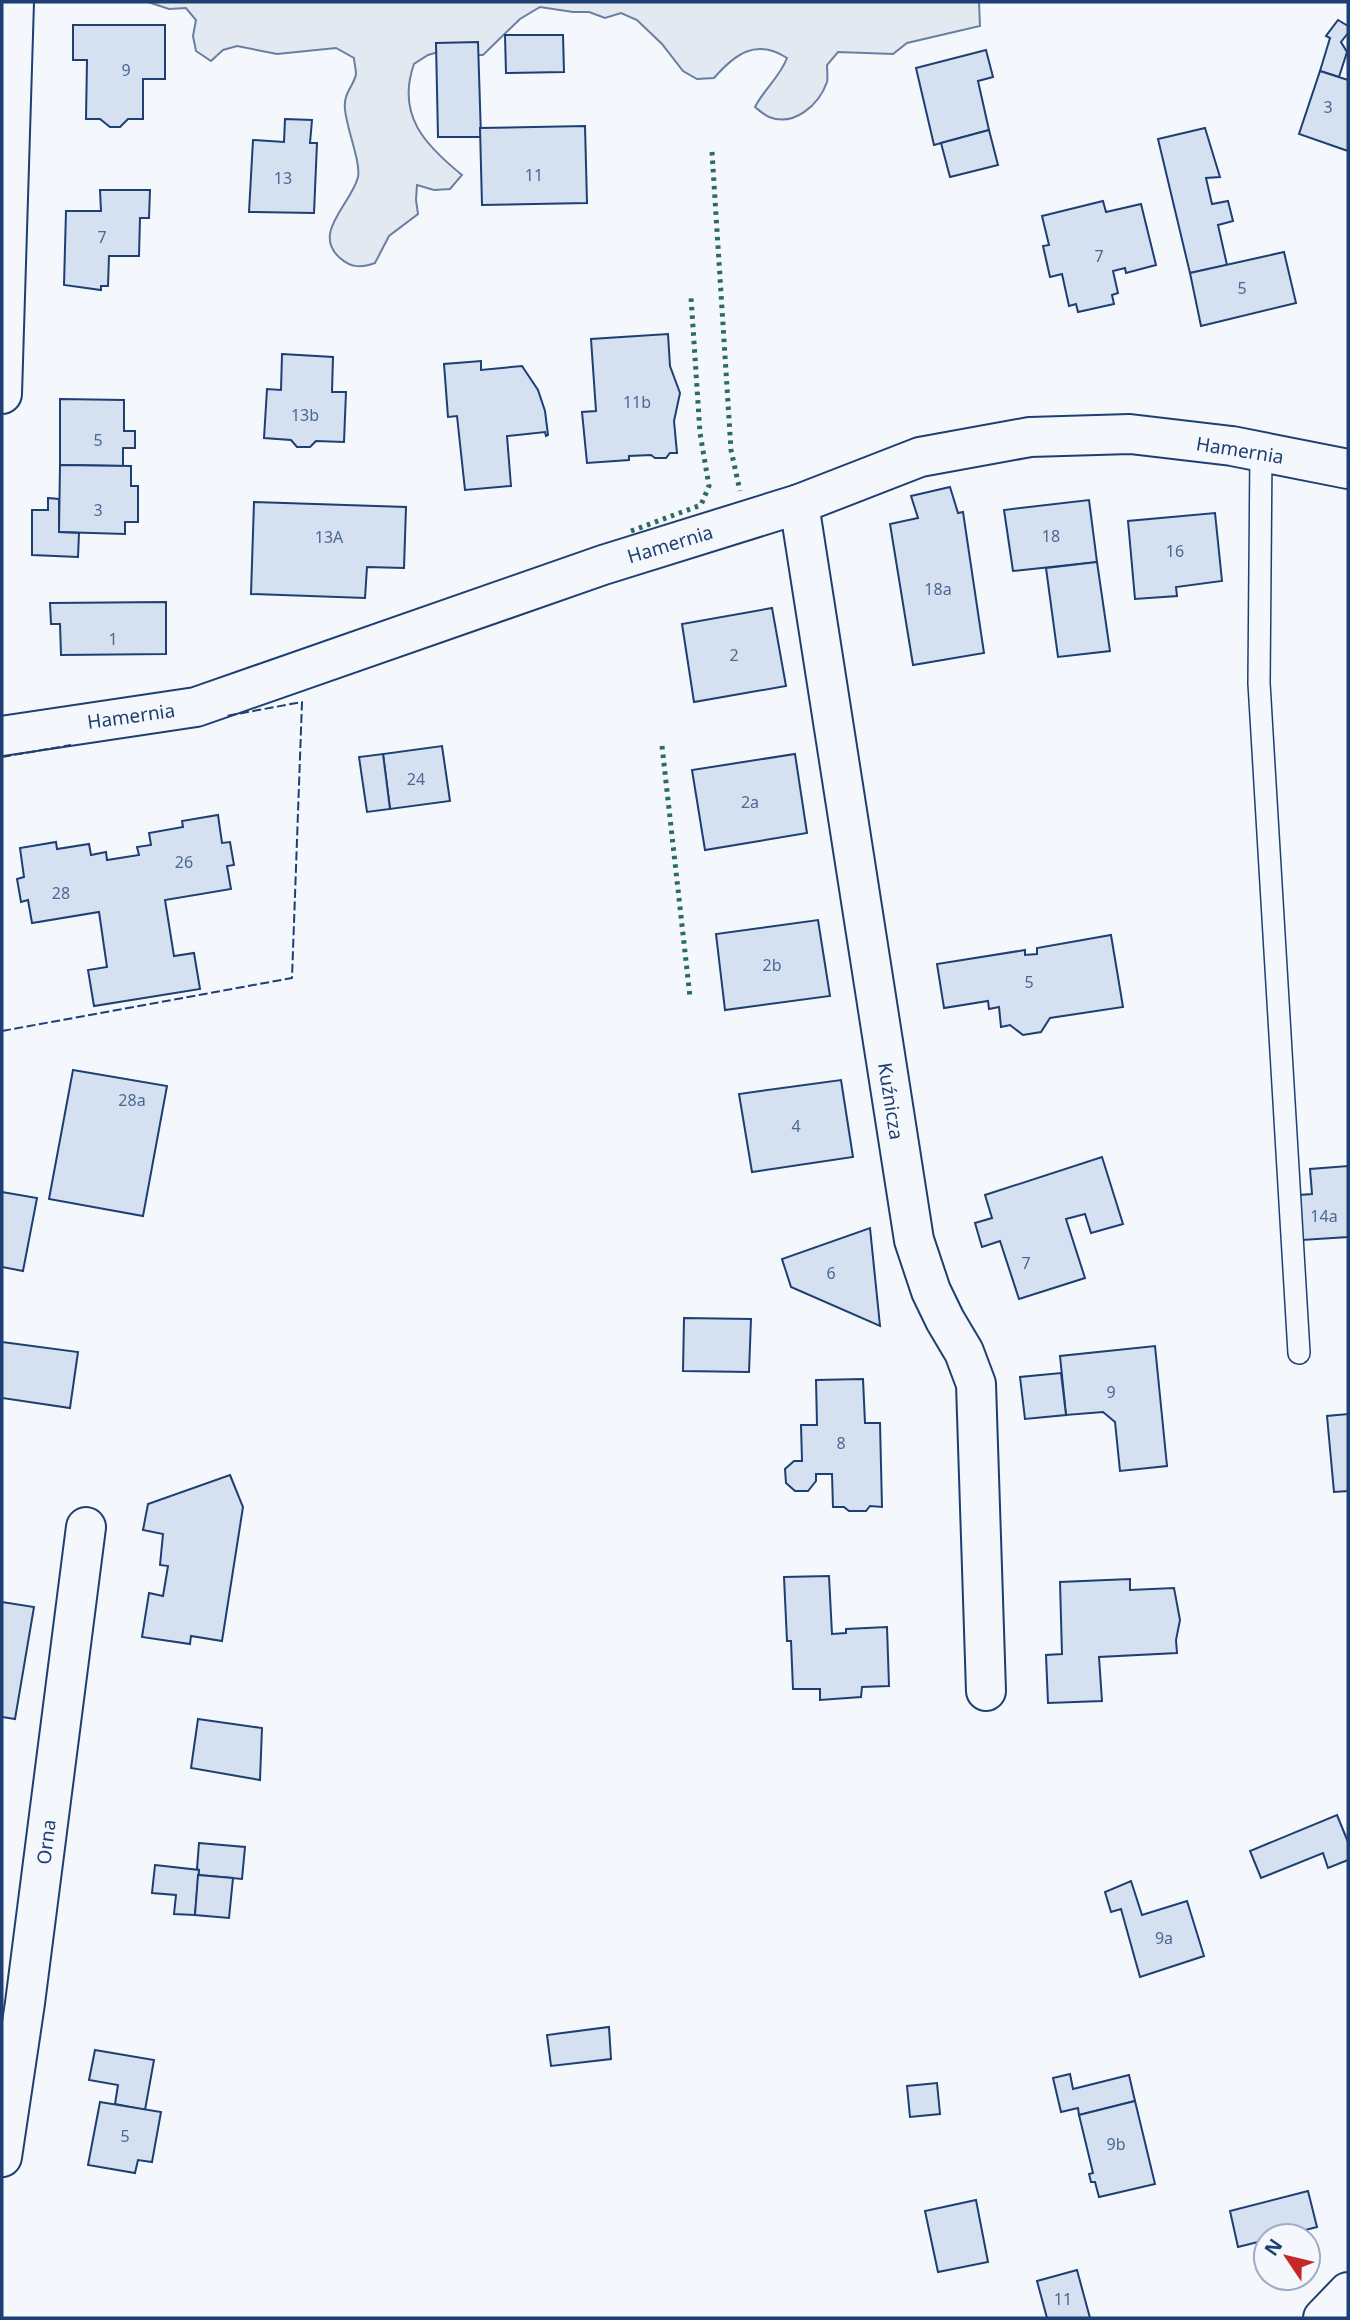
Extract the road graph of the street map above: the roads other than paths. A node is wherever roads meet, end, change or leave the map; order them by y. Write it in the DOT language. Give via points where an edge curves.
graph roads {
  1 [pos="14,2"];
  2 [pos="2,394"];
  3 [pos="1261,452"];
  4 [pos="1348,469"];
  5 [pos="799,503"];
  6 [pos="2,736"];
  7 [pos="1299,1353"];
  8 [pos="86,1527"];
  9 [pos="986,1690"];
  10 [pos="2,2157"];
  11 [pos="1348,2292"];
  12 [pos="1323,2318"];
  1 -- 2 [label="street"];
  3 -- 4 [label="street, Hamernia"];
  3 -- 5 [label="street, Hamernia" via="1130,434 1030,437 920,457"];
  3 -- 7 [label="lane" via="1259,682"];
  5 -- 6 [label="street, Hamernia" via="603,565 196,707"];
  5 -- 9 [label="street, Kuźnicza" via="914,1240 931,1291 976,1384"];
  8 -- 10 [label="street, Orna"];
  11 -- 12 [label="street"];
}
